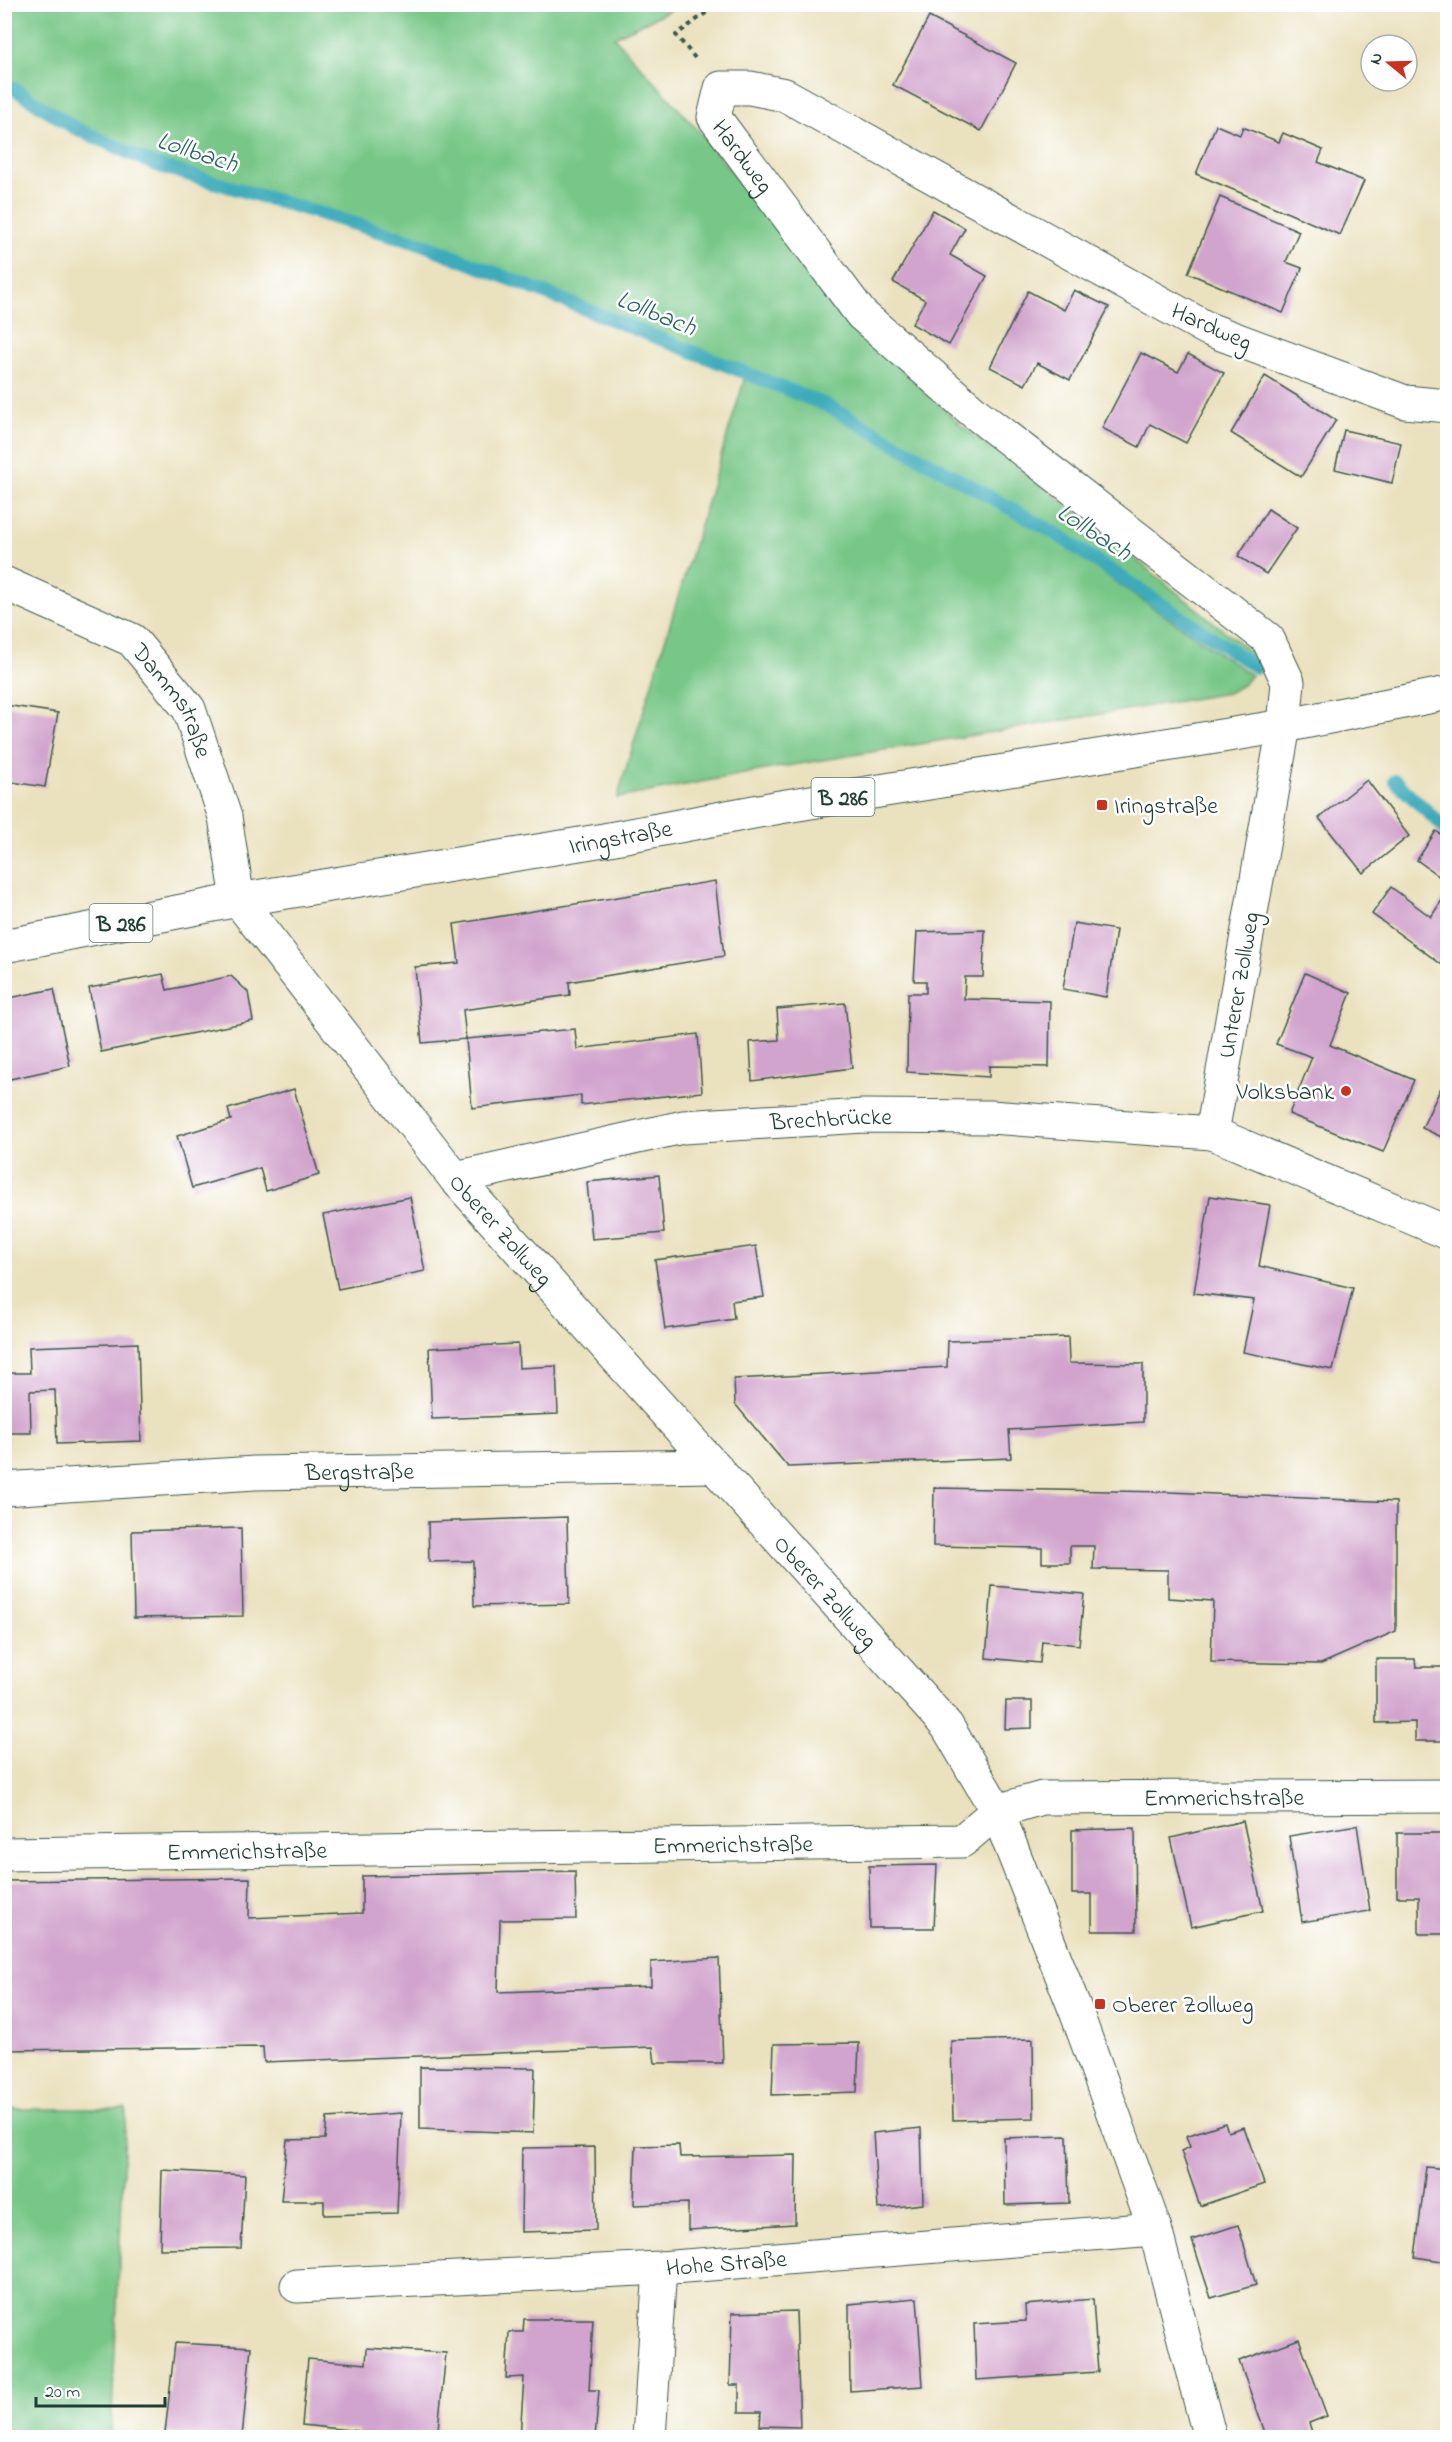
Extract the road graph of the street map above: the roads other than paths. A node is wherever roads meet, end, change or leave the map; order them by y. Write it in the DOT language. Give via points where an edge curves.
graph roads {
  1 [pos="1448,406"];
  2 [pos="4,583"];
  3 [pos="1448,693"];
  4 [pos="1284,726"];
  5 [pos="238,900"];
  6 [pos="4,946"];
  7 [pos="1212,1133"];
  8 [pos="455,1178"];
  9 [pos="1448,1233"];
  10 [pos="715,1466"];
  11 [pos="4,1489"];
  12 [pos="1448,1796"];
  13 [pos="997,1810"];
  14 [pos="4,1854"];
  15 [pos="1155,2229"];
  16 [pos="660,2268"];
  17 [pos="297,2286"];
  18 [pos="649,2438"];
  19 [pos="1210,2438"];
  1 -- 4 [label="street, Hardweg" via="1405,402 1208,329 785,95 750,88 722,88 714,117 861,314 975,413 1268,639 1288,682"];
  2 -- 5 [label="street, Dammstraße" via="132,640 189,709 225,817"];
  3 -- 4 [label="street, Iringstraße / B 286"];
  4 -- 5 [label="street, Iringstraße / B 286"];
  4 -- 7 [label="street, Unterer Zollweg"];
  5 -- 6 [label="street, Iringstraße / B 286"];
  5 -- 8 [label="street, Oberer Zollweg"];
  7 -- 8 [label="street, Brechbrücke" via="990,1117 864,1116 683,1126"];
  7 -- 9 [label="street"];
  8 -- 10 [label="street, Oberer Zollweg"];
  10 -- 11 [label="street, Bergstraße" via="255,1473"];
  10 -- 13 [label="street, Oberer Zollweg" via="947,1726"];
  12 -- 13 [label="street, Emmerichstraße" via="1042,1798"];
  13 -- 14 [label="street, Emmerichstraße" via="962,1841"];
  13 -- 15 [label="street, Oberer Zollweg"];
  15 -- 16 [label="street, Hohe Straße"];
  15 -- 19 [label="street, Oberer Zollweg"];
  16 -- 17 [label="street, Hohe Straße"];
  16 -- 18 [label="street"];
}
